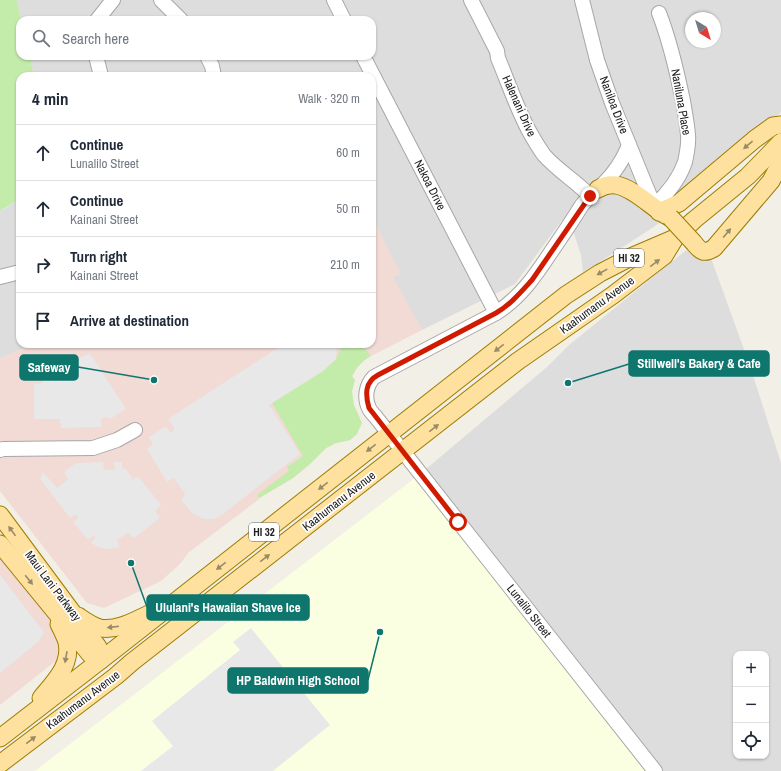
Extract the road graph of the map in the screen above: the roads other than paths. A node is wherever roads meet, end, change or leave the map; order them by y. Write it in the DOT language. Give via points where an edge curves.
graph roads {
  1 [pos="113,0"];
  2 [pos="161,0"];
  3 [pos="334,0"];
  4 [pos="471,0"];
  5 [pos="582,0"];
  6 [pos="659,13"];
  7 [pos="100,16"];
  8 [pos="177,16"];
  9 [pos="342,16"];
  10 [pos="97,60"];
  11 [pos="209,60"];
  12 [pos="365,60"];
  13 [pos="100,72"];
  14 [pos="213,72"];
  15 [pos="371,72"];
  16 [pos="376,81"];
  17 [pos="781,125"];
  18 [pos="781,142"];
  19 [pos="629,145"];
  20 [pos="781,162"];
  21 [pos="594,192"];
  22 [pos="661,212"];
  23 [pos="675,238"];
  24 [pos="16,273"];
  25 [pos="0,277"];
  26 [pos="566,295"];
  27 [pos="496,313"];
  28 [pos="530,324"];
  29 [pos="560,331"];
  30 [pos="135,430"];
  31 [pos="389,434"];
  32 [pos="0,450"];
  33 [pos="403,452"];
  34 [pos="0,515"];
  35 [pos="0,544"];
  36 [pos="175,602"];
  37 [pos="52,608"];
  38 [pos="73,612"];
  39 [pos="101,660"];
  40 [pos="116,676"];
  41 [pos="20,723"];
  42 [pos="0,738"];
  43 [pos="0,764"];
  44 [pos="655,771"];
  1 -- 7 [label="street"];
  2 -- 8 [label="street"];
  3 -- 9 [label="street"];
  4 -- 21 [label="street, Halenani Drive" via="497,51 520,113 537,146 560,172"];
  5 -- 19 [label="street, Naniloa Drive" via="597,60"];
  6 -- 22 [label="street, Naniluna Place" via="678,78 688,145 677,180 663,198"];
  10 -- 13 [label="street"];
  11 -- 14 [label="street"];
  12 -- 15 [label="street, Nakoa Drive"];
  16 -- 27 [label="street, Nakoa Drive"];
  17 -- 22 [label="main road, one-way" via="773,126 755,139 679,203"];
  18 -- 23 [label="main road, Kaahumanu Avenue / HI 32" via="748,176"];
  19 -- 21 [label="street, Lunalilo Street" via="616,169"];
  19 -- 22 [label="street, Naniloa Drive"];
  22 -- 20 [label="main road, one-way, bridge" via="705,252 714,248 771,181"];
  21 -- 22 [label="main road" via="608,185 617,185"];
  21 -- 27 [label="street, Lunalilo Street" via="532,280 522,292"];
  23 -- 26 [label="main road, Kaahumanu Avenue / HI 32, one-way" via="632,256"];
  29 -- 23 [label="main road, Kaahumanu Avenue / HI 32, one-way" via="664,256"];
  24 -- 25 [label="street"];
  26 -- 28 [label="main road, Kaahumanu Avenue / HI 32"];
  26 -- 29 [label="main road" via="560,306"];
  27 -- 31 [label="street, Lunalilo Street" via="374,377 367,387 367,403"];
  28 -- 29 [label="main road" via="543,323"];
  28 -- 31 [label="main road, Kaahumanu Avenue / HI 32, one-way"];
  33 -- 29 [label="main road, Kaahumanu Avenue / HI 32, one-way"];
  30 -- 32 [label="street" via="117,440 93,448"];
  31 -- 33 [label="street, Lunalilo Street"];
  31 -- 36 [label="main road, Kaahumanu Avenue / HI 32, one-way"];
  40 -- 33 [label="main road, Kaahumanu Avenue / HI 32, one-way"];
  33 -- 44 [label="street, Lunalilo Street"];
  38 -- 34 [label="main road, Maui Lani Parkway, one-way"];
  35 -- 37 [label="main road, Maui Lani Parkway, one-way"];
  36 -- 38 [label="main road, one-way" via="124,626 112,628 100,628"];
  36 -- 39 [label="main road, Kaahumanu Avenue / HI 32"];
  37 -- 39 [label="main road, Maui Lani Parkway" via="90,654"];
  37 -- 41 [label="main road, one-way" via="66,641 68,657 60,674"];
  38 -- 39 [label="main road, Maui Lani Parkway" via="98,647"];
  39 -- 40 [label="main road, Maui Lani Parkway"];
  39 -- 41 [label="main road, Kaahumanu Avenue / HI 32"];
  43 -- 40 [label="main road, Kaahumanu Avenue / HI 32, one-way"];
  41 -- 42 [label="main road, Kaahumanu Avenue / HI 32"];
}
